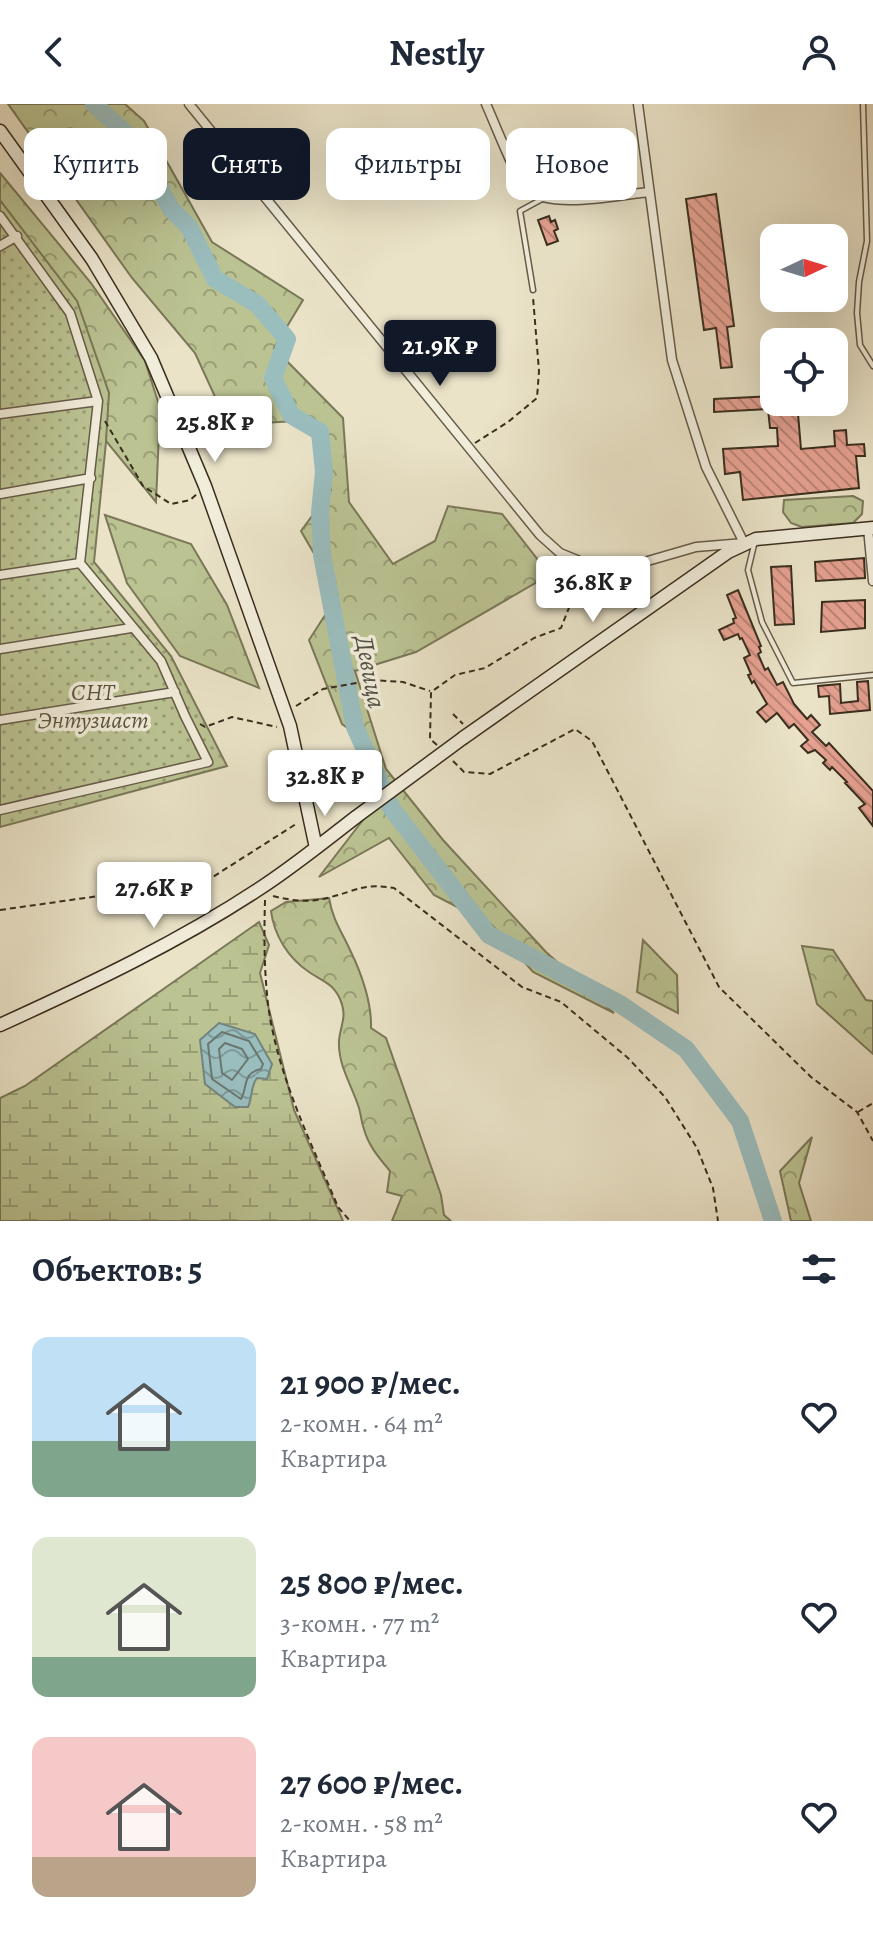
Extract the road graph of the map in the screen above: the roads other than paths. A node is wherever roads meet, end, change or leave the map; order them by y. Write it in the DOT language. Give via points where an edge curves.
graph roads {
  1 [pos="189,104"];
  2 [pos="486,104"];
  3 [pos="638,104"];
  4 [pos="863,104"];
  5 [pos="0,131"];
  6 [pos="506,148"];
  7 [pos="649,192"];
  8 [pos="637,193"];
  9 [pos="540,200"];
  10 [pos="0,216"];
  11 [pos="17,236"];
  12 [pos="0,246"];
  13 [pos="533,290"];
  14 [pos="873,366"];
  15 [pos="98,401"];
  16 [pos="0,414"];
  17 [pos="91,478"];
  18 [pos="0,494"];
  19 [pos="870,528"];
  20 [pos="750,541"];
  21 [pos="80,563"];
  22 [pos="0,575"];
  23 [pos="873,581"];
  24 [pos="131,628"];
  25 [pos="0,649"];
  26 [pos="873,675"];
  27 [pos="175,692"];
  28 [pos="0,720"];
  29 [pos="0,810"];
  30 [pos="316,848"];
  31 [pos="0,1025"];
  1 -- 20 [label="street" via="467,448 560,553 620,569 696,547"];
  2 -- 6 [label="street"];
  3 -- 7 [label="street"];
  4 -- 14 [label="lane" via="867,241 857,313 860,345"];
  5 -- 30 [label="street" via="92,259 151,358 205,486 290,726"];
  7 -- 8 [label="street"];
  7 -- 20 [label="street" via="672,360 706,467"];
  9 -- 13 [label="lane" via="520,211"];
  10 -- 11 [label="street"];
  11 -- 12 [label="street"];
  11 -- 15 [label="street" via="70,313"];
  15 -- 16 [label="street"];
  15 -- 17 [label="street"];
  17 -- 18 [label="street"];
  17 -- 21 [label="street"];
  19 -- 20 [label="street"];
  19 -- 23 [label="street"];
  20 -- 26 [label="lane" via="748,570 762,622 793,683"];
  20 -- 30 [label="street, bridge" via="464,732"];
  21 -- 22 [label="street"];
  21 -- 24 [label="street"];
  24 -- 25 [label="street"];
  24 -- 27 [label="street" via="161,661"];
  27 -- 28 [label="street"];
  27 -- 29 [label="street" via="208,762"];
  30 -- 31 [label="street" via="131,964"];
}
